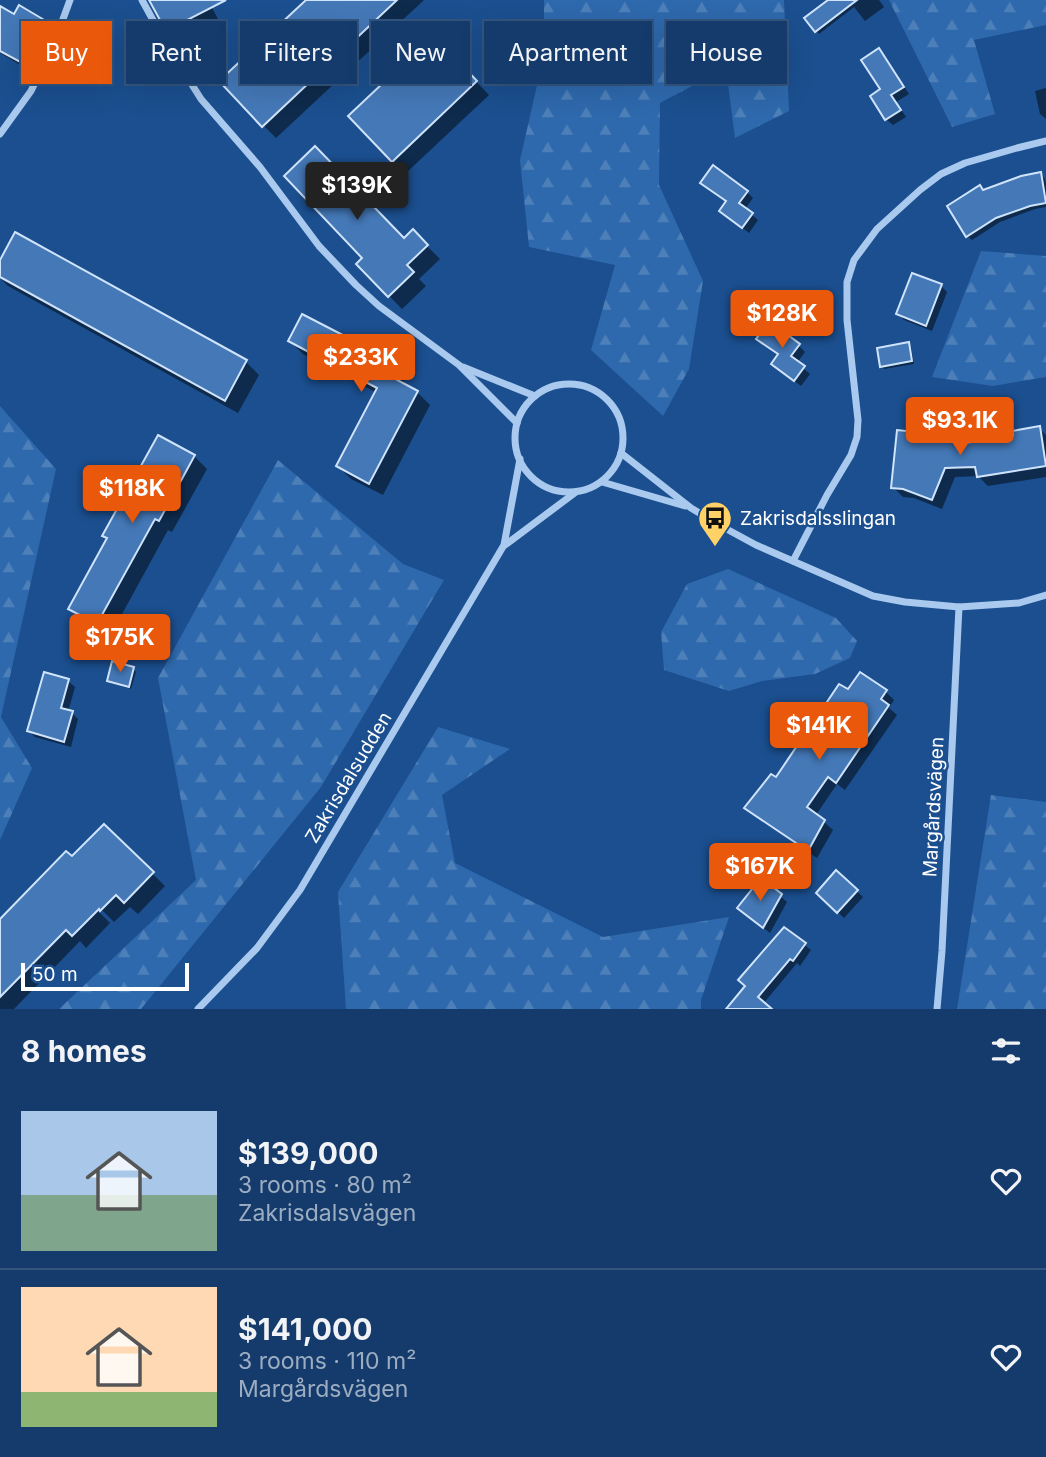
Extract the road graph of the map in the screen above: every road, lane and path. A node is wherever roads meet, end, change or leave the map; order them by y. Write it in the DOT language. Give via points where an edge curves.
graph roads {
  1 [pos="70,0"];
  2 [pos="142,0"];
  3 [pos="0,134"];
  4 [pos="1046,141"];
  5 [pos="459,365"];
  6 [pos="536,396"];
  7 [pos="517,423"];
  8 [pos="621,453"];
  9 [pos="520,460"];
  10 [pos="602,482"];
  11 [pos="576,492"];
  12 [pos="691,508"];
  13 [pos="504,545"];
  14 [pos="793,561"];
  15 [pos="1046,595"];
  16 [pos="959,607"];
  17 [pos="198,1009"];
  18 [pos="937,1009"];
  1 -- 3 [label="street" via="31,91"];
  2 -- 5 [label="street" via="201,99 319,246 379,306"];
  4 -- 14 [label="street" via="941,174 877,229 854,260 847,282 847,320 857,437"];
  5 -- 6 [label="street"];
  5 -- 7 [label="street"];
  6 -- 7 [label="street"];
  6 -- 8 [label="street" via="563,384 593,389 615,410 623,438"];
  7 -- 9 [label="street" via="515,442"];
  8 -- 10 [label="street"];
  8 -- 12 [label="street"];
  9 -- 11 [label="street" via="542,485"];
  9 -- 13 [label="street, Zakrisdalsudden"];
  10 -- 11 [label="street"];
  10 -- 12 [label="street"];
  11 -- 13 [label="street, Zakrisdalsudden"];
  12 -- 14 [label="street"];
  13 -- 17 [label="street, Zakrisdalsudden" via="300,890 257,948"];
  14 -- 16 [label="street" via="873,596"];
  15 -- 16 [label="street" via="1019,603"];
  16 -- 18 [label="street, Margårdsvägen"];
}
